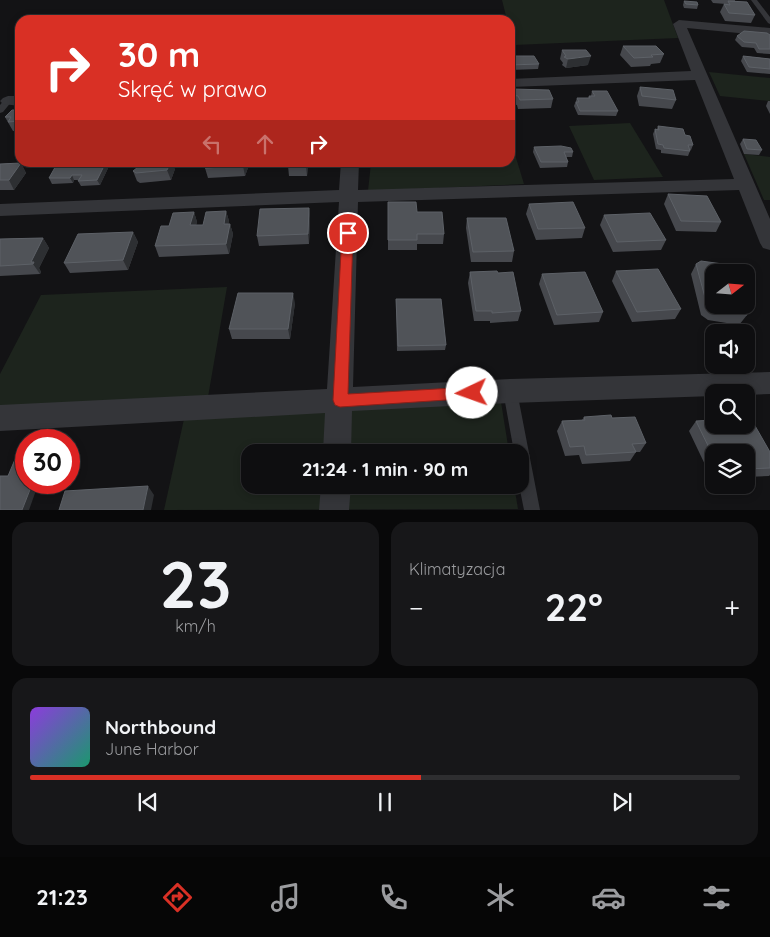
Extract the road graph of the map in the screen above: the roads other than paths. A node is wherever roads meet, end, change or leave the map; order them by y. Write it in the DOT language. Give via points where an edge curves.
graph roads {
  1 [pos="754,0"];
  2 [pos="770,22"];
  3 [pos="770,32"];
  4 [pos="699,76"];
  5 [pos="515,83"];
  6 [pos="350,167"];
  7 [pos="745,184"];
  8 [pos="349,196"];
  9 [pos="0,210"];
  10 [pos="770,243"];
  11 [pos="770,383"];
  12 [pos="510,391"];
  13 [pos="340,400"];
  14 [pos="0,418"];
  15 [pos="338,444"];
  16 [pos="335,494"];
  17 [pos="334,510"];
  18 [pos="532,510"];
  1 -- 2 [label="lane"];
  3 -- 4 [label="street" via="680,24"];
  4 -- 5 [label="street"];
  4 -- 7 [label="street"];
  6 -- 8 [label="street"];
  7 -- 8 [label="street"];
  7 -- 10 [label="street"];
  8 -- 9 [label="street"];
  8 -- 13 [label="street"];
  11 -- 12 [label="street"];
  12 -- 13 [label="street"];
  12 -- 18 [label="lane"];
  13 -- 14 [label="street"];
  13 -- 15 [label="street"];
  16 -- 17 [label="street"];
}
